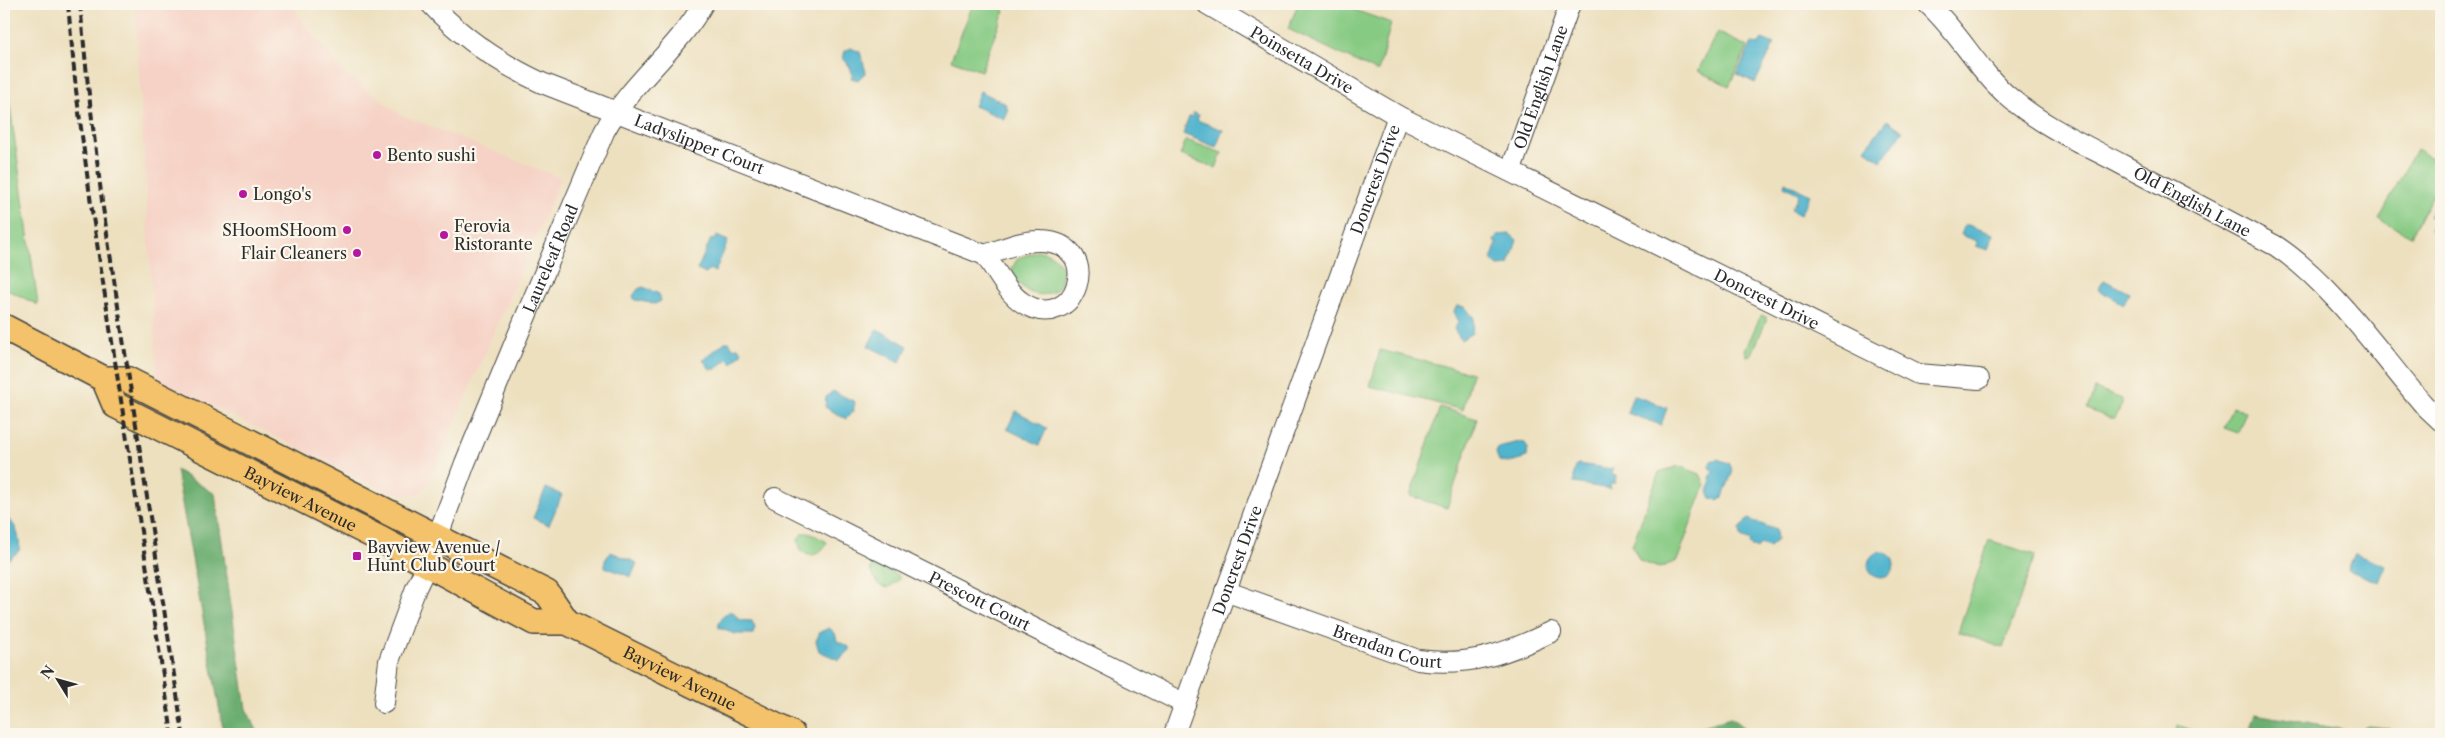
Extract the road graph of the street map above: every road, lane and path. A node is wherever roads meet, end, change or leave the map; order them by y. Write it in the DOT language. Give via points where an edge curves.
graph roads {
  1 [pos="430,4"];
  2 [pos="703,4"];
  3 [pos="1207,4"];
  4 [pos="1570,4"];
  5 [pos="1928,4"];
  6 [pos="1237,12"];
  7 [pos="614,112"];
  8 [pos="1398,116"];
  9 [pos="1511,170"];
  10 [pos="985,255"];
  11 [pos="4,327"];
  12 [pos="104,379"];
  13 [pos="1979,379"];
  14 [pos="2441,421"];
  15 [pos="775,498"];
  16 [pos="438,537"];
  17 [pos="427,565"];
  18 [pos="1225,591"];
  19 [pos="567,622"];
  20 [pos="1550,632"];
  21 [pos="384,704"];
  22 [pos="1185,704"];
  23 [pos="792,734"];
  24 [pos="1174,734"];
  1 -- 7 [label="street, Ladyslipper Court" via="470,42 508,67"];
  2 -- 7 [label="street, Laureleaf Road"];
  3 -- 6 [label="street, Poinsetta Drive"];
  4 -- 9 [label="street, Old English Lane"];
  5 -- 14 [label="street, Old English Lane" via="1952,28 2000,89 2024,110 2300,262 2424,406"];
  6 -- 8 [label="street, Poinsetta Drive"];
  7 -- 10 [label="street, Ladyslipper Court"];
  7 -- 16 [label="street, Laureleaf Road" via="465,464"];
  8 -- 9 [label="street, Doncrest Drive"];
  8 -- 18 [label="street, Doncrest Drive"];
  9 -- 13 [label="street, Doncrest Drive" via="1918,374"];
  10 -- 10 [label="street" via="1008,289 1021,302 1034,308 1045,310 1069,300 1076,291 1079,280 1074,259 1053,242 1025,242"];
  11 -- 12 [label="main road, Bayview Avenue"];
  12 -- 16 [label="main road, Bayview Avenue" via="126,379"];
  12 -- 17 [label="main road, Bayview Avenue" via="115,405"];
  15 -- 22 [label="street, Prescott Court"];
  16 -- 17 [label="street, Laureleaf Road"];
  16 -- 19 [label="main road, Bayview Avenue" via="547,593"];
  17 -- 19 [label="main road, Bayview Avenue" via="534,622"];
  17 -- 21 [label="street, Laureleaf Road" via="389,661"];
  18 -- 20 [label="street, Brendan Court" via="1418,660 1440,663 1466,662 1516,648"];
  18 -- 22 [label="street, Doncrest Drive"];
  19 -- 23 [label="main road, Bayview Avenue"];
  22 -- 24 [label="street, Doncrest Drive"];
}
